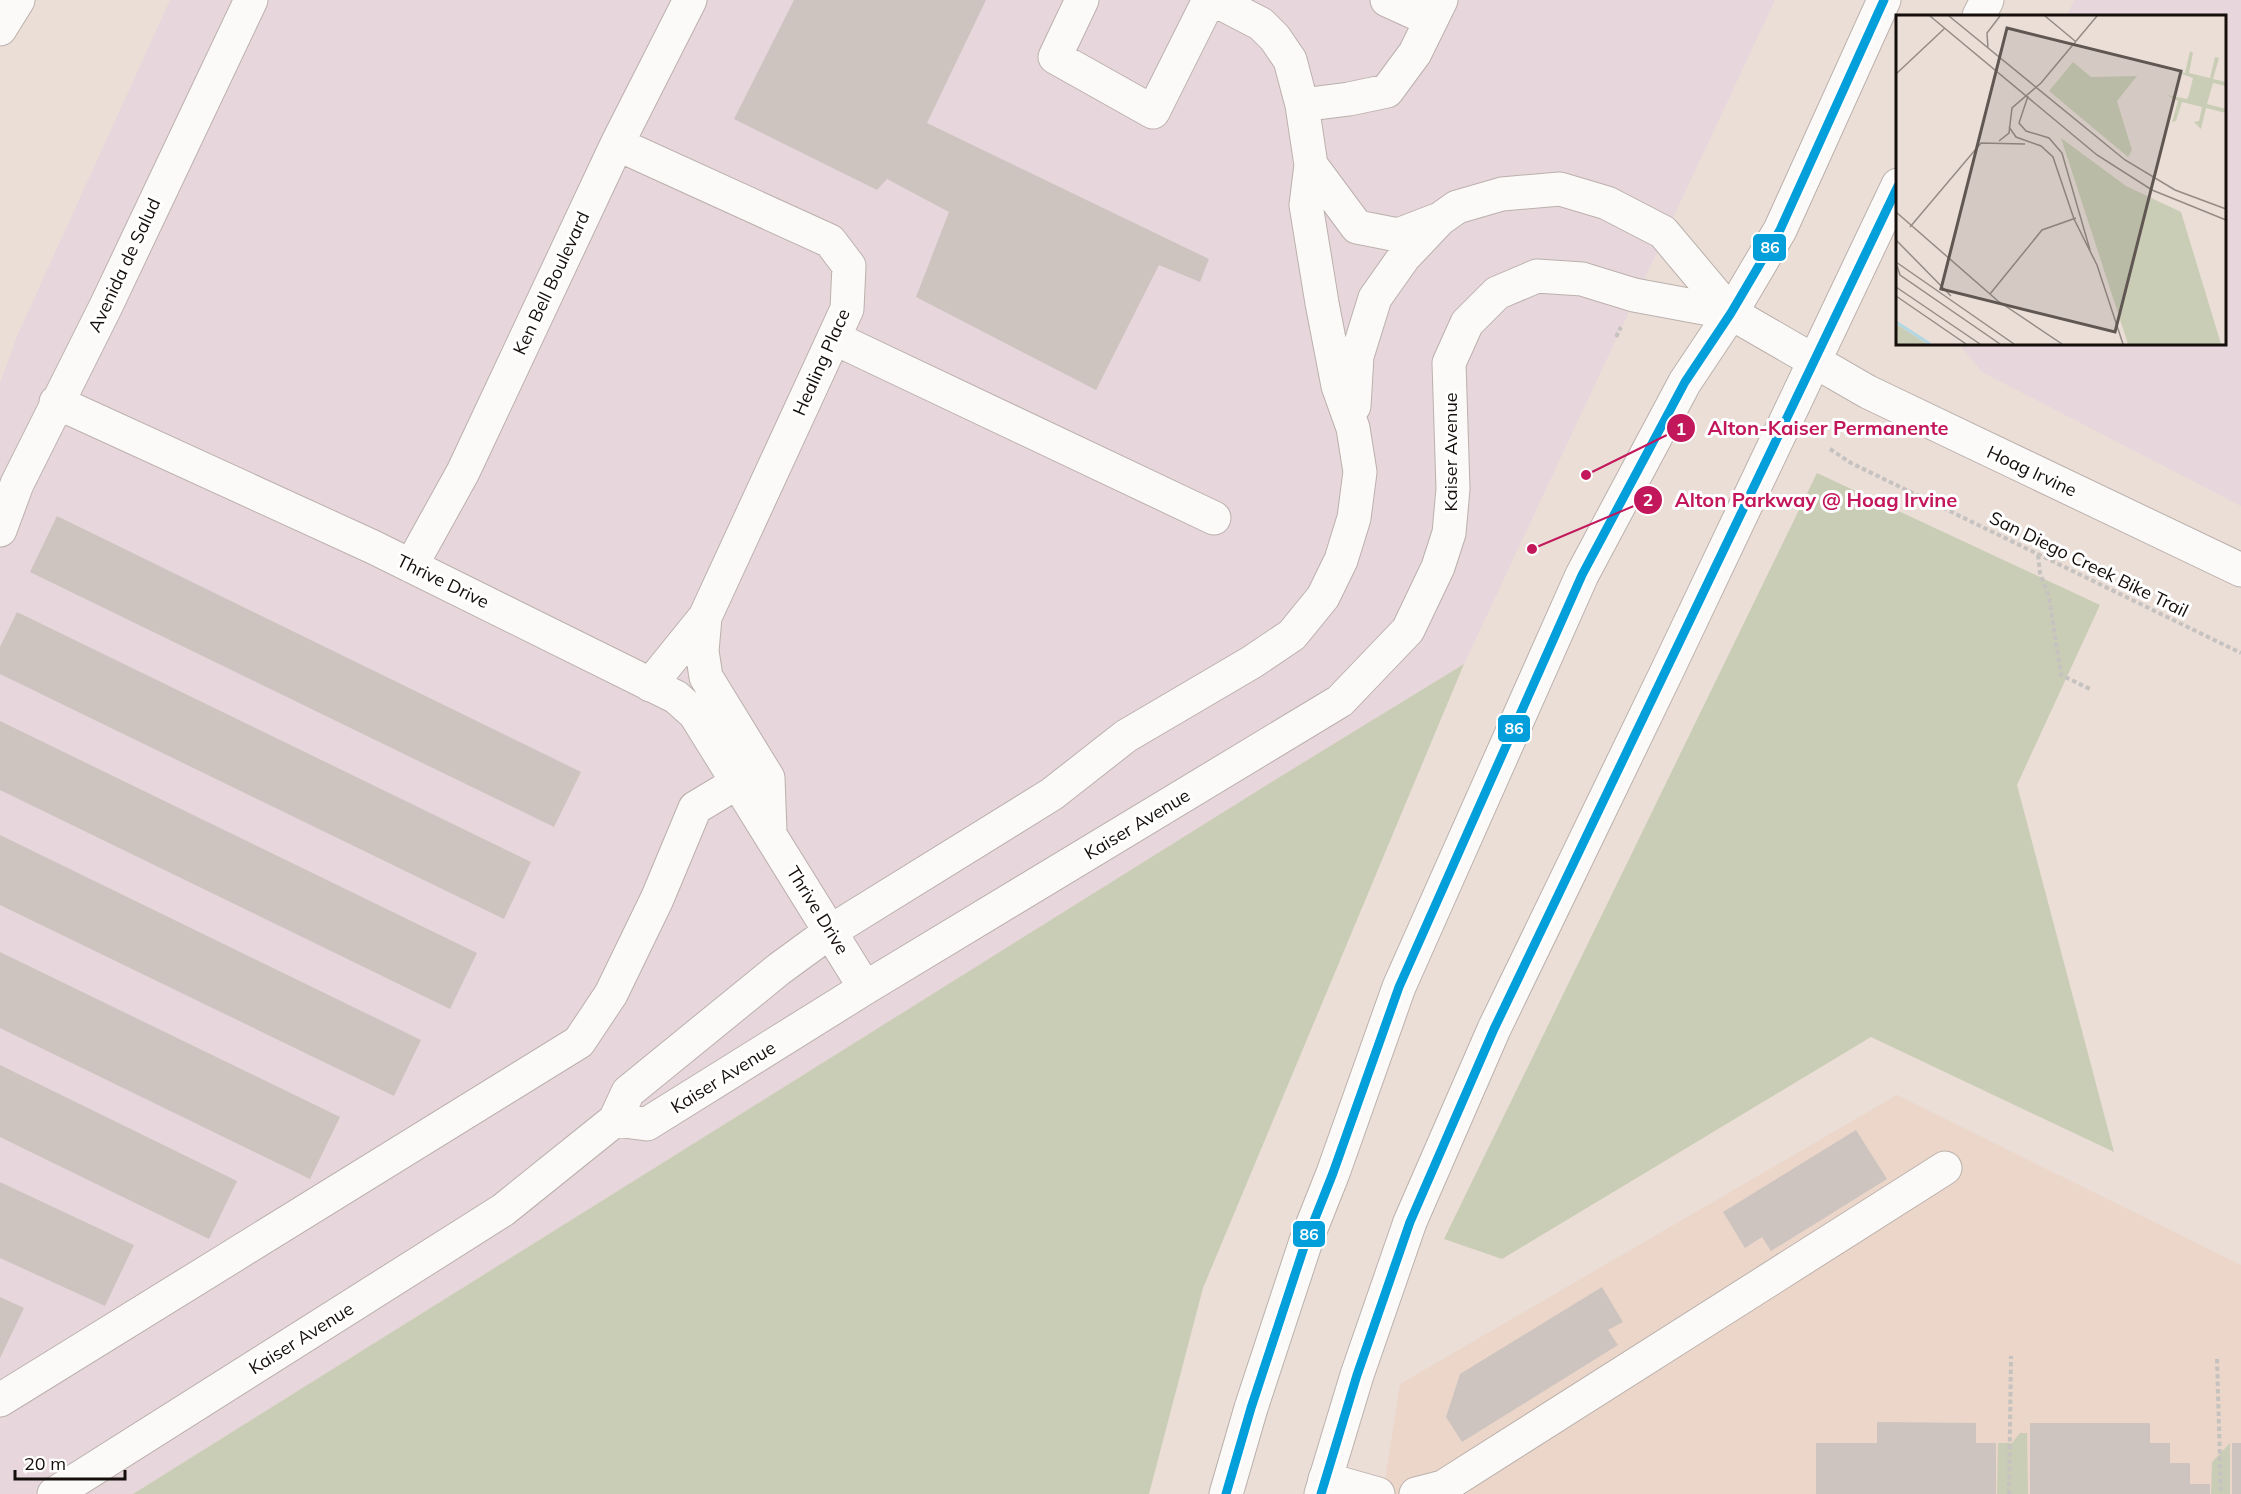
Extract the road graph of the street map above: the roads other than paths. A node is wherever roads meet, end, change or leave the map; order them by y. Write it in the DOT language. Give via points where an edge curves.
graph roads {
  1 [pos="18,0"];
  2 [pos="251,0"];
  3 [pos="690,0"];
  4 [pos="1082,0"];
  5 [pos="1209,0"];
  6 [pos="1215,0"];
  7 [pos="1387,0"];
  8 [pos="1884,0"];
  9 [pos="1988,0"];
  10 [pos="1436,10"];
  11 [pos="1980,15"];
  12 [pos="0,29"];
  13 [pos="1302,105"];
  14 [pos="617,144"];
  15 [pos="1311,165"];
  16 [pos="1896,188"];
  17 [pos="1440,219"];
  18 [pos="1731,313"];
  19 [pos="834,338"];
  20 [pos="1814,362"];
  21 [pos="56,402"];
  22 [pos="1353,428"];
  23 [pos="1214,518"];
  24 [pos="0,530"];
  25 [pos="411,566"];
  26 [pos="2241,570"];
  27 [pos="705,617"];
  28 [pos="650,685"];
  29 [pos="738,782"];
  30 [pos="770,833"];
  31 [pos="831,931"];
  32 [pos="865,988"];
  33 [pos="615,1120"];
  34 [pos="1945,1168"];
  35 [pos="0,1400"];
  36 [pos="1323,1486"];
  37 [pos="54,1494"];
  38 [pos="1226,1494"];
  39 [pos="1378,1494"];
  40 [pos="1416,1494"];
  1 -- 12 [label="main road"];
  2 -- 21 [label="main road, Avenida de Salud" via="106,306"];
  3 -- 14 [label="main road, Ken Bell Boulevard"];
  4 -- 5 [label="main road" via="1055,57 1153,112"];
  6 -- 13 [label="main road" via="1261,24 1275,38 1290,60"];
  7 -- 10 [label="main road"];
  8 -- 18 [label="main road" via="1780,230"];
  9 -- 11 [label="main road"];
  10 -- 13 [label="main road" via="1415,53 1387,91"];
  13 -- 15 [label="main road"];
  14 -- 19 [label="main road, Healing Place" via="830,241 849,266 847,309"];
  14 -- 25 [label="main road, Ken Bell Boulevard" via="463,472"];
  15 -- 17 [label="main road" via="1357,227 1398,235"];
  15 -- 22 [label="main road" via="1306,205 1338,386"];
  16 -- 20 [label="main road"];
  17 -- 18 [label="main road" via="1457,207 1502,194 1560,189 1607,203 1663,232"];
  17 -- 22 [label="main road" via="1404,257 1375,298 1357,356"];
  18 -- 20 [label="main road, Hoag Irvine"];
  18 -- 32 [label="main road, Kaiser Avenue" via="1634,295 1582,279 1537,276 1497,293 1467,323 1449,363 1453,489 1449,533 1438,567 1408,630 1340,701"];
  18 -- 38 [label="main road" via="1685,382 1582,575 1399,987 1303,1251"];
  19 -- 23 [label="main road"];
  19 -- 27 [label="main road, Healing Place"];
  20 -- 26 [label="main road, Hoag Irvine" via="1878,397"];
  20 -- 36 [label="main road" via="1494,1029 1410,1222"];
  21 -- 24 [label="main road, Avenida de Salud"];
  21 -- 25 [label="main road, Thrive Drive"];
  22 -- 31 [label="main road" via="1360,472 1354,518 1341,560 1323,597 1292,635 1126,735 1052,794"];
  25 -- 28 [label="main road, Thrive Drive"];
  27 -- 28 [label="main road, Healing Place"];
  27 -- 30 [label="main road, Thrive Drive" via="702,651 706,677 768,778"];
  28 -- 29 [label="main road, Thrive Drive" via="676,697 695,714"];
  29 -- 30 [label="main road, Thrive Drive"];
  29 -- 35 [label="main road" via="695,808 611,994 579,1042"];
  30 -- 31 [label="main road, Thrive Drive"];
  31 -- 32 [label="main road, Thrive Drive"];
  31 -- 33 [label="main road" via="628,1092"];
  32 -- 33 [label="main road, Kaiser Avenue" via="647,1124"];
  33 -- 37 [label="main road, Kaiser Avenue" via="503,1210"];
  34 -- 40 [label="main road" via="1443,1487"];
  36 -- 39 [label="main road"];
}
